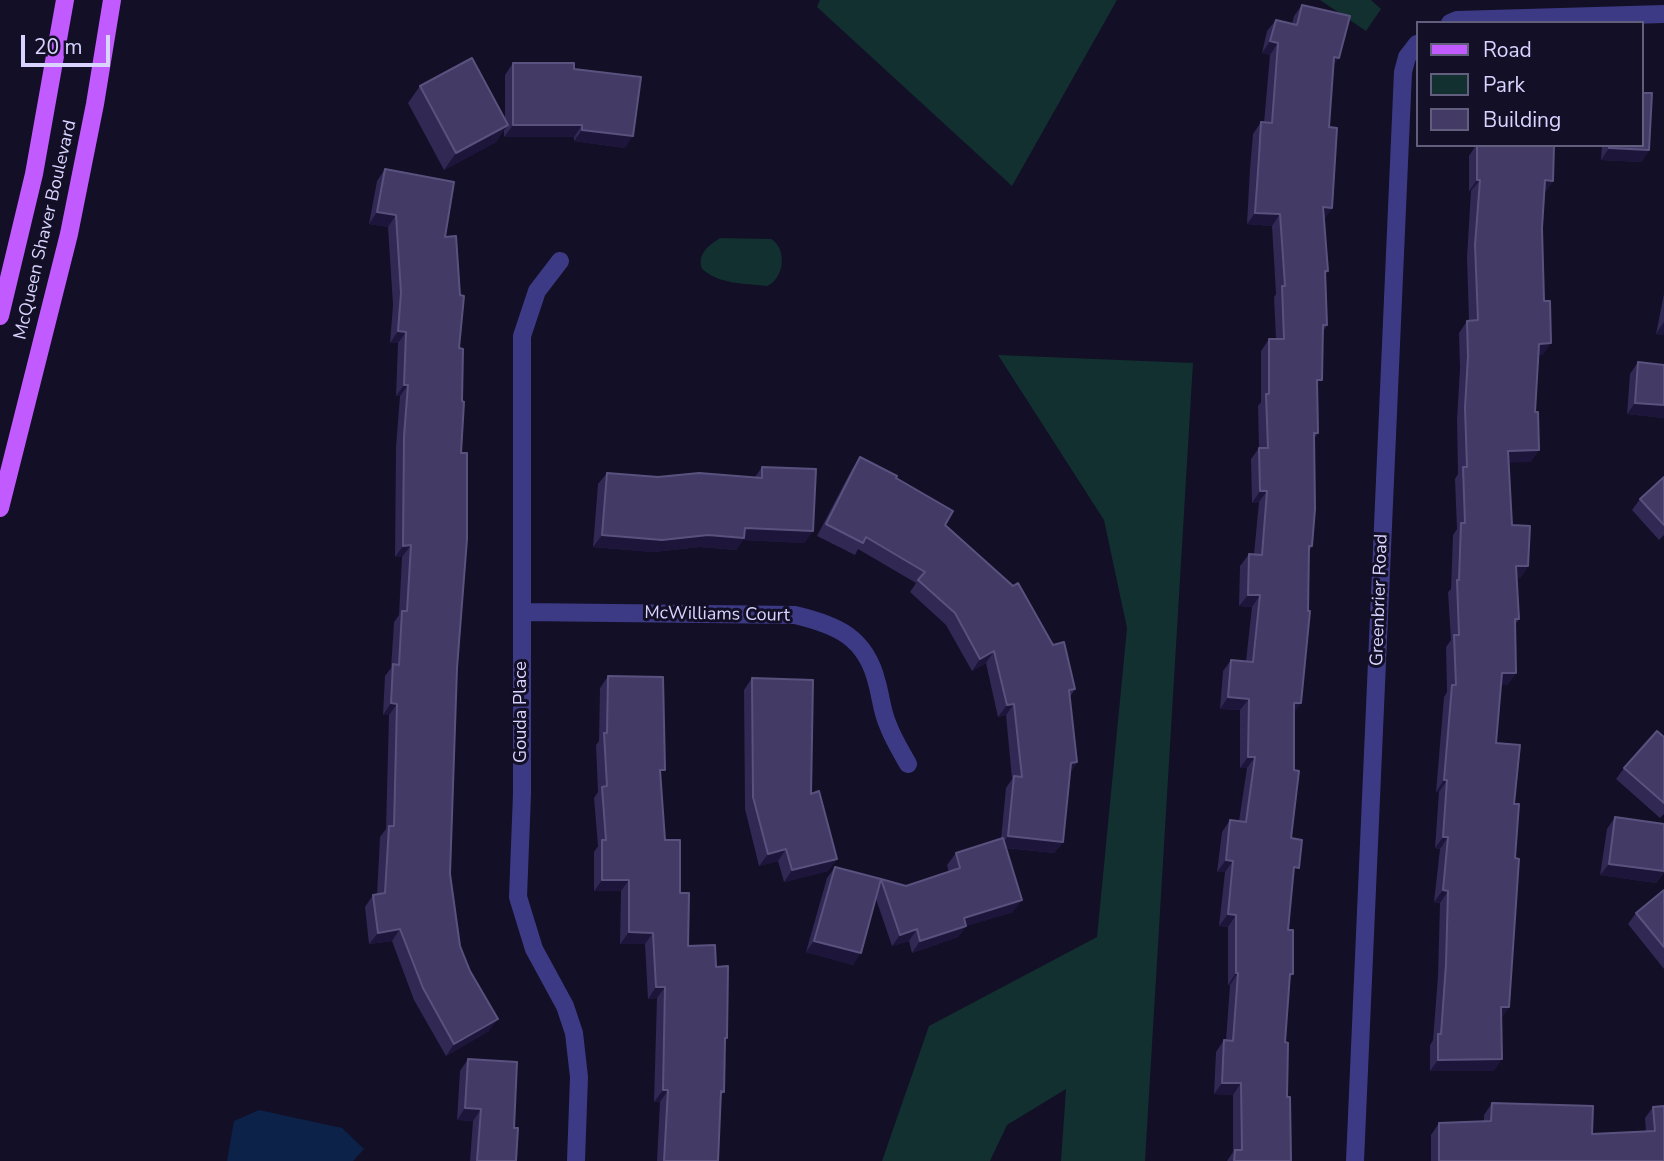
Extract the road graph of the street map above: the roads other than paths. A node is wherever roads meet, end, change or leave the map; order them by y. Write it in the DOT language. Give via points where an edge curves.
graph roads {
  1 [pos="65,0"];
  2 [pos="112,0"];
  3 [pos="1664,14"];
  4 [pos="1455,21"];
  5 [pos="1416,45"];
  6 [pos="560,261"];
  7 [pos="0,316"];
  8 [pos="0,508"];
  9 [pos="522,612"];
  10 [pos="908,764"];
  11 [pos="576,1161"];
  12 [pos="1355,1161"];
  1 -- 7 [label="main road, McQueen Shaver Boulevard" via="34,174"];
  2 -- 8 [label="main road, McQueen Shaver Boulevard" via="69,233"];
  3 -- 4 [label="street"];
  5 -- 12 [label="street, Greenbrier Road" via="1403,72"];
  6 -- 9 [label="street, Gouda Place" via="537,291 522,336"];
  9 -- 10 [label="street, McWilliams Court" via="795,615 826,622 866,653 887,724"];
  9 -- 11 [label="street, Gouda Place" via="518,897 534,949 574,1033 579,1077"];
}
